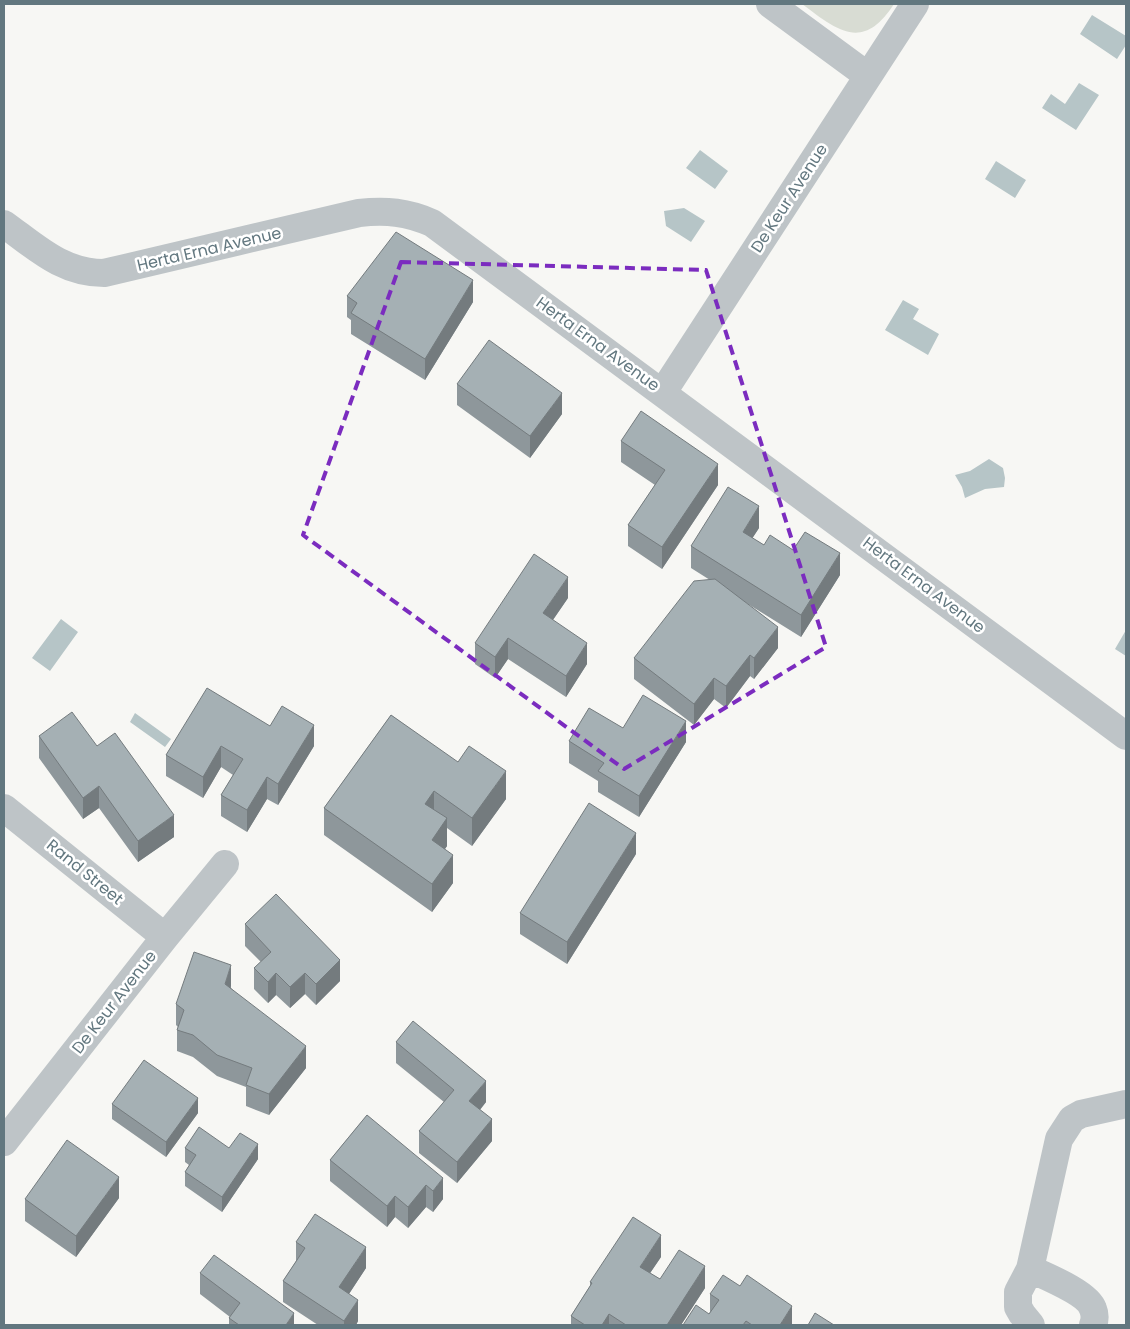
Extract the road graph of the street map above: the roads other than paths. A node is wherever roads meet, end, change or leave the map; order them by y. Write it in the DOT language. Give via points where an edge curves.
graph roads {
  1 [pos="770,4"];
  2 [pos="915,4"];
  3 [pos="868,76"];
  4 [pos="4,224"];
  5 [pos="663,392"];
  6 [pos="1126,736"];
  7 [pos="4,808"];
  8 [pos="225,864"];
  9 [pos="165,937"];
  10 [pos="1126,1104"];
  11 [pos="4,1142"];
  12 [pos="1030,1269"];
  13 [pos="1031,1325"];
  14 [pos="1093,1325"];
  1 -- 3 [label="street"];
  2 -- 3 [label="street, De Keur Avenue"];
  3 -- 5 [label="street, De Keur Avenue"];
  4 -- 5 [label="street, Herta Erna Avenue" via="58,263 76,270 104,273 360,213 399,212 416,216 447,233"];
  5 -- 6 [label="street, Herta Erna Avenue"];
  7 -- 9 [label="street, Rand Street"];
  8 -- 9 [label="street, De Keur Avenue"];
  9 -- 11 [label="street, De Keur Avenue"];
  10 -- 12 [label="street" via="1081,1114 1065,1128"];
  12 -- 13 [label="street" via="1018,1292 1018,1299 1022,1314"];
  12 -- 14 [label="street" via="1087,1300 1093,1308"];
}
